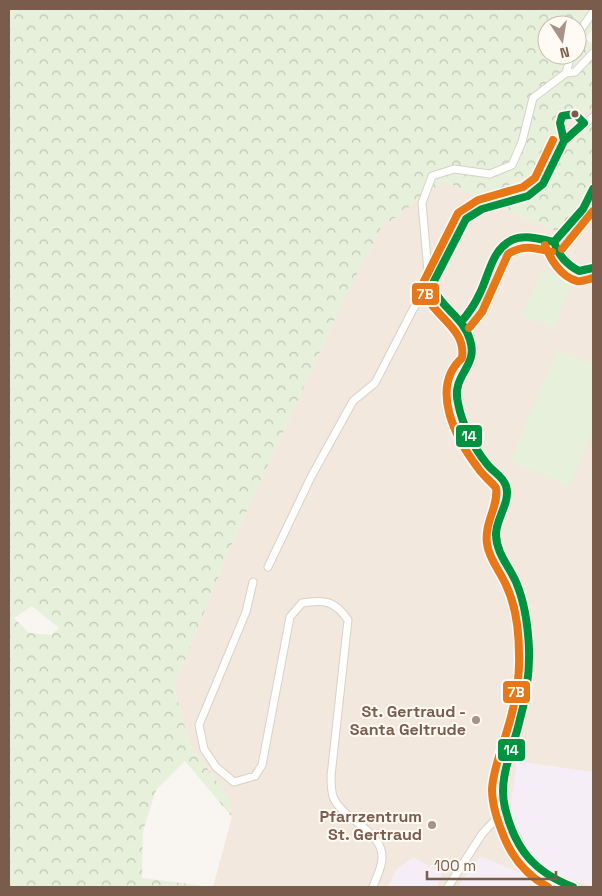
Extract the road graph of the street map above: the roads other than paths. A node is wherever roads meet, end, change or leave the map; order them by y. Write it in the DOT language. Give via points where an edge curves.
graph roads {
  1 [pos="593,53"];
  2 [pos="568,65"];
  3 [pos="566,73"];
  4 [pos="593,117"];
  5 [pos="593,189"];
  6 [pos="554,242"];
  7 [pos="593,268"];
  8 [pos="432,285"];
  9 [pos="461,322"];
  10 [pos="268,567"];
  11 [pos="253,582"];
  12 [pos="505,809"];
  13 [pos="373,887"];
  14 [pos="448,887"];
  15 [pos="573,887"];
  1 -- 3 [label="street" via="575,72"];
  2 -- 3 [label="street"];
  3 -- 8 [label="street" via="533,98 522,142 512,165 490,174 454,169 432,176 422,203"];
  4 -- 8 [label="street" via="564,141 543,184 528,196 482,209 466,219"];
  5 -- 6 [label="street" via="583,209"];
  6 -- 7 [label="street" via="564,263 579,271"];
  6 -- 9 [label="street" via="538,237 507,241 497,249 478,299"];
  8 -- 9 [label="street" via="440,302"];
  8 -- 10 [label="street" via="422,292 375,383 353,400 311,477"];
  9 -- 12 [label="street" via="469,333 472,348 471,363 458,378 458,405 471,440 507,488 506,501 496,523 497,544 518,587 529,649 522,708 504,772 501,792"];
  11 -- 13 [label="street" via="246,612 199,725 204,749 216,767 234,782 256,776 262,765 290,617 302,603 324,601 339,607 348,620 330,776 333,798 347,817 372,835 380,849 381,865"];
  12 -- 14 [label="street" via="482,834"];
  12 -- 15 [label="street" via="531,864 553,881"];
}
